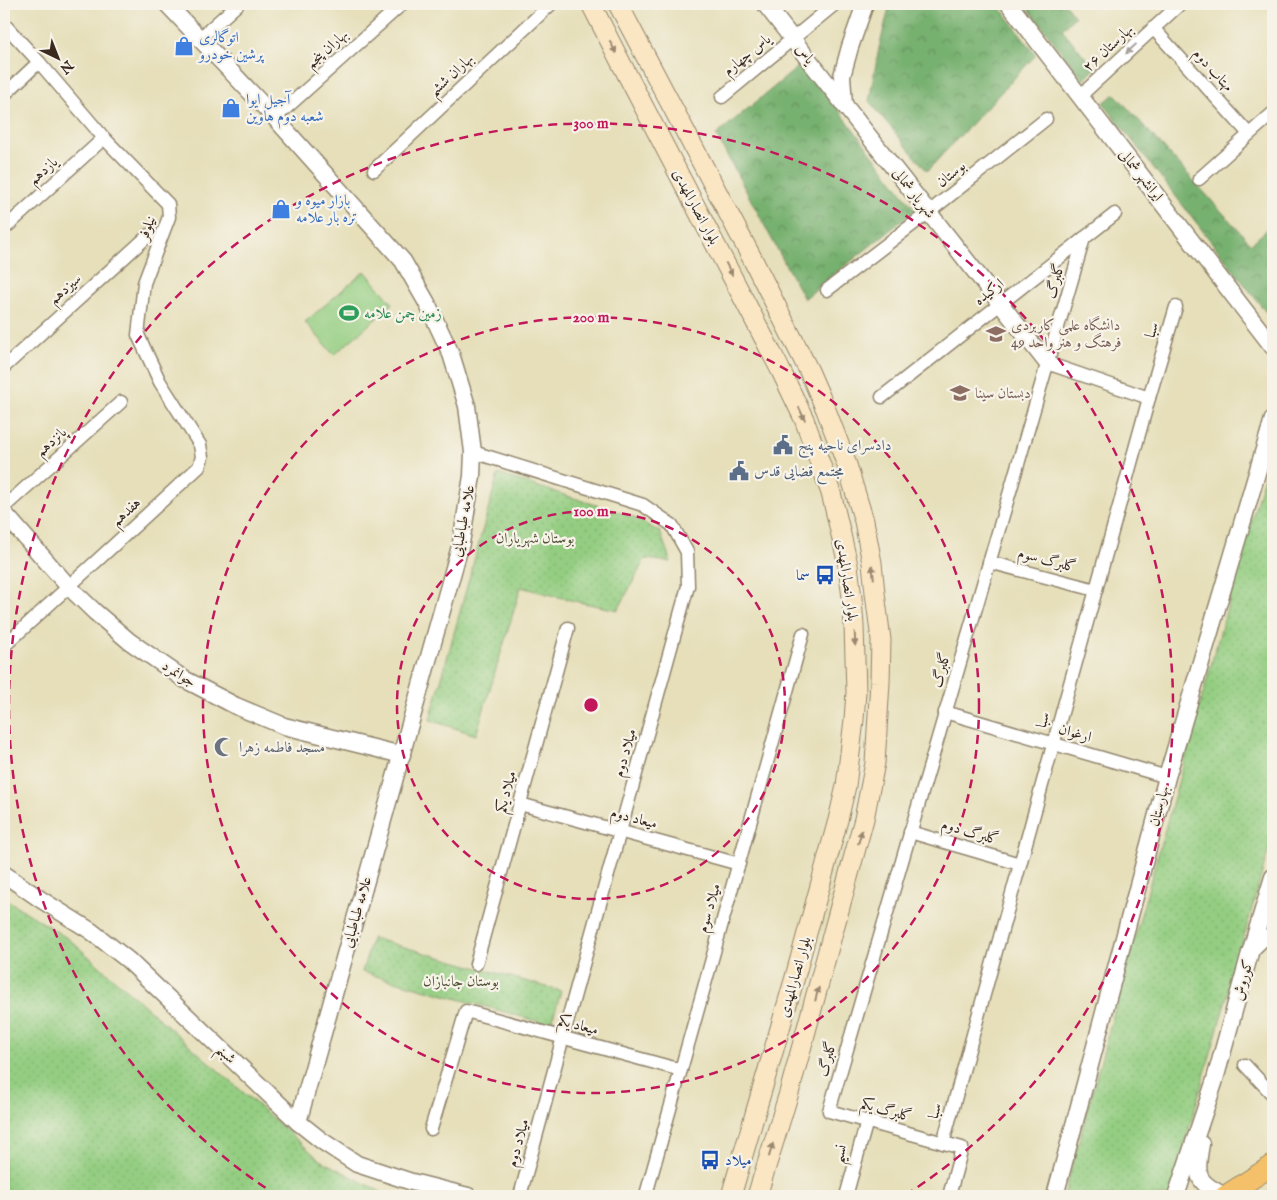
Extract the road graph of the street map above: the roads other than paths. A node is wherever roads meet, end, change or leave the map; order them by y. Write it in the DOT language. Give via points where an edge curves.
graph roads {
  1 [pos="167,4"];
  2 [pos="238,4"];
  3 [pos="402,4"];
  4 [pos="551,4"];
  5 [pos="591,4"];
  6 [pos="618,4"];
  7 [pos="765,4"];
  8 [pos="835,4"];
  9 [pos="865,4"];
  10 [pos="1009,4"];
  11 [pos="1180,4"];
  12 [pos="4,24"];
  13 [pos="1153,28"];
  14 [pos="199,39"];
  15 [pos="792,39"];
  16 [pos="40,62"];
  17 [pos="4,95"];
  18 [pos="722,96"];
  19 [pos="1080,96"];
  20 [pos="844,105"];
  21 [pos="1273,113"];
  22 [pos="275,118"];
  23 [pos="1046,119"];
  24 [pos="1249,134"];
  25 [pos="104,138"];
  26 [pos="374,170"];
  27 [pos="1200,179"];
  28 [pos="929,212"];
  29 [pos="1115,214"];
  30 [pos="4,229"];
  31 [pos="149,235"];
  32 [pos="1084,238"];
  33 [pos="827,290"];
  34 [pos="1001,304"];
  35 [pos="1176,307"];
  36 [pos="1273,347"];
  37 [pos="1048,363"];
  38 [pos="4,367"];
  39 [pos="882,397"];
  40 [pos="1149,398"];
  41 [pos="121,402"];
  42 [pos="1273,420"];
  43 [pos="473,452"];
  44 [pos="202,458"];
  45 [pos="4,506"];
  46 [pos="4,513"];
  47 [pos="989,562"];
  48 [pos="69,587"];
  49 [pos="1096,590"];
  50 [pos="568,628"];
  51 [pos="803,634"];
  52 [pos="4,646"];
  53 [pos="945,712"];
  54 [pos="1054,744"];
  55 [pos="402,755"];
  56 [pos="1167,777"];
  57 [pos="520,804"];
  58 [pos="620,832"];
  59 [pos="910,832"];
  60 [pos="739,864"];
  61 [pos="1020,864"];
  62 [pos="4,874"];
  63 [pos="1273,877"];
  64 [pos="1273,931"];
  65 [pos="1250,953"];
  66 [pos="476,964"];
  67 [pos="563,1038"];
  68 [pos="1245,1065"];
  69 [pos="681,1070"];
  70 [pos="1214,1083"];
  71 [pos="1273,1095"];
  72 [pos="829,1111"];
  73 [pos="866,1121"];
  74 [pos="298,1122"];
  75 [pos="431,1129"];
  76 [pos="943,1143"];
  77 [pos="1273,1164"];
  78 [pos="646,1191"];
  79 [pos="468,1196"];
  80 [pos="520,1196"];
  81 [pos="731,1196"];
  82 [pos="757,1196"];
  83 [pos="846,1196"];
  84 [pos="949,1196"];
  85 [pos="1055,1196"];
  86 [pos="1176,1196"];
  87 [pos="1225,1196"];
  1 -- 14 [label="street, علامه طباطبایی"];
  2 -- 14 [label="street"];
  3 -- 22 [label="street, بهاران پنجم"];
  4 -- 26 [label="street, بهاران ششم"];
  5 -- 81 [label="main road, بلوار انصارالمهدی, one-way" via="804,419 830,492 848,565 852,598 856,692 846,786"];
  82 -- 6 [label="main road, بلوار انصارالمهدی, one-way" via="795,1074 864,819 875,763 878,722 881,640 878,612 864,521 826,410 753,260"];
  7 -- 15 [label="street, یاس"];
  8 -- 15 [label="street, یاس چهارم"];
  9 -- 20 [label="street" via="842,76"];
  10 -- 19 [label="street, ایرانشهر شمالی"];
  11 -- 13 [label="street, بهارستان ۲۶"];
  12 -- 16 [label="street, نیلوفر"];
  13 -- 19 [label="street, بهارستان ۲۶, one-way"];
  13 -- 24 [label="street, مهتاب دوم"];
  14 -- 22 [label="street, علامه طباطبایی"];
  15 -- 18 [label="street, یاس چهارم"];
  15 -- 20 [label="street, یاس"];
  16 -- 17 [label="street"];
  16 -- 25 [label="street, نیلوفر"];
  19 -- 36 [label="street, ایرانشهر شمالی"];
  20 -- 28 [label="street, شهریار شمالی"];
  21 -- 24 [label="street"];
  22 -- 43 [label="street, علامه طباطبایی" via="403,261 450,354 466,406"];
  23 -- 28 [label="street, بوستان"];
  24 -- 27 [label="street"];
  25 -- 30 [label="street, یازدهم"];
  25 -- 44 [label="street, نیلوفر" via="168,204 169,217 144,283 138,335 160,382 200,445"];
  28 -- 33 [label="street, بوستان"];
  28 -- 34 [label="street, شهریار شمالی"];
  29 -- 32 [label="street, ارکیده"];
  31 -- 38 [label="street, سیزدهم"];
  32 -- 34 [label="street, ارکیده"];
  32 -- 37 [label="street, گلبرگ"];
  34 -- 37 [label="street, شهریار شمالی"];
  34 -- 39 [label="street, ارکیده"];
  35 -- 40 [label="street, سبا"];
  37 -- 40 [label="street"];
  37 -- 47 [label="street, گلبرگ"];
  40 -- 49 [label="street, سبا"];
  41 -- 45 [label="street, پانزدهم"];
  42 -- 56 [label="street, بهارستان"];
  43 -- 55 [label="street, علامه طباطبایی" via="461,543"];
  43 -- 58 [label="street, میلاد دوم" via="643,505 672,525 687,552 688,586"];
  44 -- 48 [label="street, هفدهم" via="199,467"];
  46 -- 48 [label="street, جوانمرد"];
  47 -- 49 [label="street, گلبرگ سوم"];
  47 -- 53 [label="street, گلبرگ"];
  48 -- 52 [label="street, هفدهم"];
  48 -- 55 [label="street, جوانمرد" via="129,641 184,679 236,706 284,726"];
  49 -- 54 [label="street, سبا"];
  50 -- 57 [label="street, میلاد یکم"];
  51 -- 60 [label="street, میلاد سوم"];
  53 -- 54 [label="street, ارغوان"];
  53 -- 59 [label="street, گلبرگ"];
  54 -- 56 [label="street, ارغوان"];
  54 -- 61 [label="street, سبا"];
  55 -- 74 [label="street, علامه طباطبایی"];
  56 -- 85 [label="street, بهارستان"];
  57 -- 58 [label="street, میعاد دوم"];
  57 -- 66 [label="street, میلاد یکم"];
  58 -- 60 [label="street, میعاد دوم"];
  58 -- 67 [label="street, میلاد دوم"];
  59 -- 61 [label="street, گلبرگ دوم"];
  59 -- 72 [label="street, گلبرگ"];
  60 -- 69 [label="street, میلاد سوم"];
  61 -- 76 [label="street, سبا"];
  62 -- 74 [label="street, شبنم" via="91,931 128,960"];
  63 -- 65 [label="street, کوروش"];
  64 -- 65 [label="street"];
  65 -- 70 [label="street, کوروش"];
  67 -- 69 [label="street, میعاد یکم"];
  67 -- 75 [label="street, میعاد یکم" via="466,1011"];
  67 -- 80 [label="street, میلاد دوم"];
  68 -- 71 [label="street"];
  69 -- 78 [label="street, میلاد سوم"];
  70 -- 86 [label="street"];
  70 -- 87 [label="street" via="1198,1169 1201,1181"];
  72 -- 73 [label="street, گلبرگ یکم"];
  73 -- 76 [label="street, گلبرگ یکم"];
  73 -- 83 [label="street, نسیم"];
  74 -- 79 [label="street, شبنم" via="358,1164"];
  76 -- 84 [label="street, گلبرگ یکم" via="962,1148"];
  77 -- 87 [label="main road"];
}
